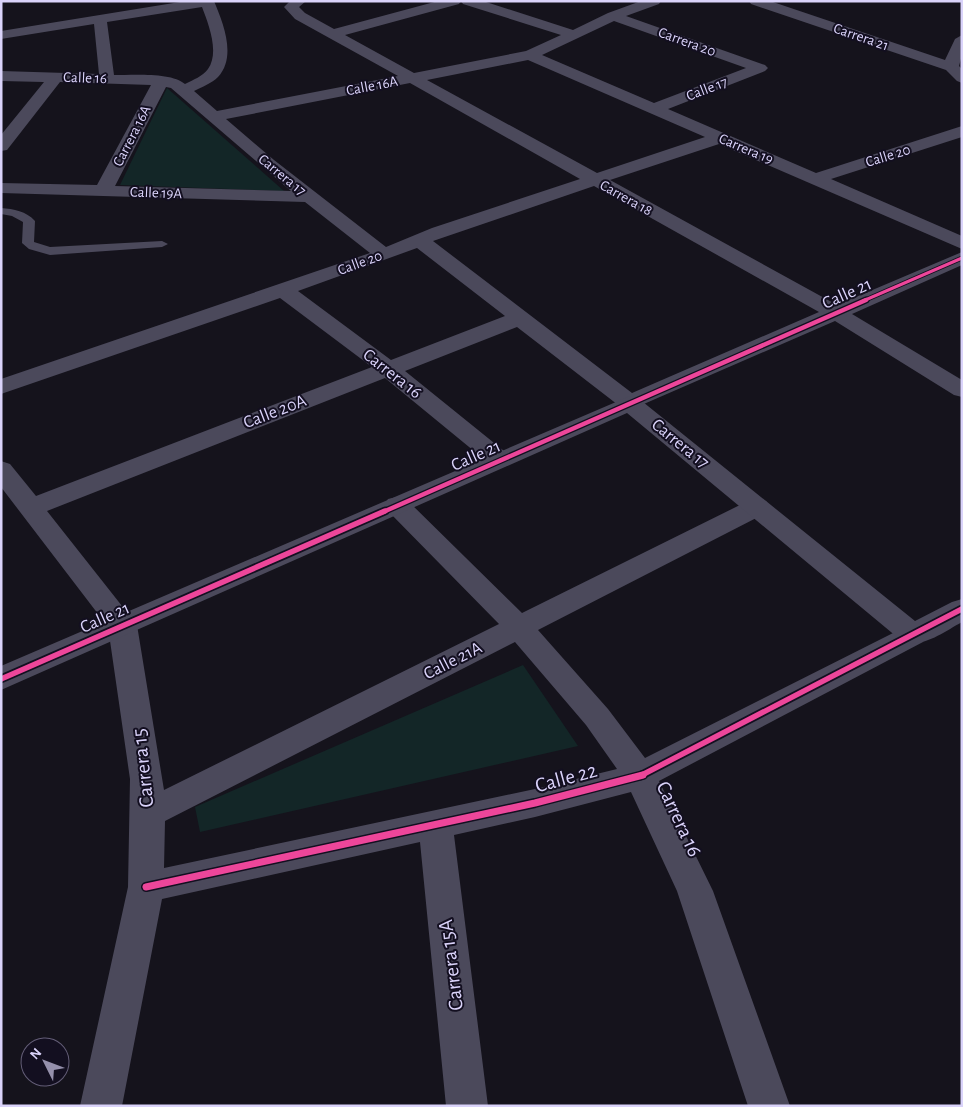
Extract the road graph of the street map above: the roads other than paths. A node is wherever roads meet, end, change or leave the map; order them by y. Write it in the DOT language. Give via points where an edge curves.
graph roads {
  1 [pos="454,1"];
  2 [pos="468,1"];
  3 [pos="654,1"];
  4 [pos="756,1"];
  5 [pos="207,2"];
  6 [pos="295,4"];
  7 [pos="613,16"];
  8 [pos="100,19"];
  9 [pos="333,34"];
  10 [pos="572,34"];
  11 [pos="1,35"];
  12 [pos="962,38"];
  13 [pos="530,55"];
  14 [pos="760,68"];
  15 [pos="956,73"];
  16 [pos="1,76"];
  17 [pos="414,77"];
  18 [pos="55,78"];
  19 [pos="107,79"];
  20 [pos="171,84"];
  21 [pos="653,109"];
  22 [pos="213,117"];
  23 [pos="962,131"];
  24 [pos="719,138"];
  25 [pos="1,146"];
  26 [pos="593,179"];
  27 [pos="814,179"];
  28 [pos="1,188"];
  29 [pos="104,191"];
  30 [pos="311,197"];
  31 [pos="1,212"];
  32 [pos="419,240"];
  33 [pos="962,243"];
  34 [pos="162,244"];
  35 [pos="384,255"];
  36 [pos="962,258"];
  37 [pos="283,290"];
  38 [pos="836,313"];
  39 [pos="520,318"];
  40 [pos="387,368"];
  41 [pos="1,387"];
  42 [pos="962,390"];
  43 [pos="630,403"];
  44 [pos="500,460"];
  45 [pos="1,469"];
  46 [pos="397,505"];
  47 [pos="757,507"];
  48 [pos="30,508"];
  49 [pos="962,609"];
  50 [pos="122,625"];
  51 [pos="520,627"];
  52 [pos="913,635"];
  53 [pos="1,679"];
  54 [pos="640,776"];
  55 [pos="148,814"];
  56 [pos="435,824"];
  57 [pos="146,887"];
  58 [pos="101,1106"];
  59 [pos="467,1106"];
  60 [pos="769,1106"];
  1 -- 9 [label="street"];
  2 -- 10 [label="street"];
  3 -- 7 [label="street, Calle 16A"];
  4 -- 15 [label="street, Carrera 21"];
  5 -- 8 [label="street"];
  5 -- 20 [label="street" via="218,32 221,53 214,72"];
  6 -- 9 [label="street, Carrera 18" via="300,16"];
  7 -- 10 [label="street, Calle 16A"];
  7 -- 14 [label="street, Carrera 20"];
  8 -- 11 [label="street"];
  8 -- 19 [label="street"];
  9 -- 17 [label="street, Carrera 18"];
  10 -- 13 [label="street, Calle 16A"];
  12 -- 15 [label="street" via="952,60"];
  13 -- 17 [label="street, Calle 16A"];
  13 -- 21 [label="street, Carrera 19"];
  14 -- 21 [label="street, Calle 17"];
  16 -- 18 [label="street, Calle 16"];
  17 -- 22 [label="street, Calle 16A"];
  17 -- 26 [label="street, Carrera 18"];
  18 -- 19 [label="street, Calle 16"];
  18 -- 25 [label="street"];
  19 -- 20 [label="street, Calle 16"];
  20 -- 22 [label="street, Carrera 17"];
  20 -- 29 [label="street, Carrera 16A"];
  21 -- 24 [label="street, Carrera 19"];
  22 -- 30 [label="street, Carrera 17"];
  23 -- 27 [label="street, Calle 20"];
  24 -- 26 [label="street, Calle 20"];
  24 -- 27 [label="street, Carrera 19"];
  26 -- 32 [label="street, Calle 20"];
  26 -- 38 [label="street, Carrera 18"];
  27 -- 33 [label="street, Carrera 19"];
  28 -- 29 [label="street, Calle 19A"];
  29 -- 30 [label="street, Calle 19A"];
  30 -- 35 [label="street, Carrera 17"];
  31 -- 34 [label="lane" via="24,216 29,222 28,243 41,250"];
  32 -- 35 [label="street, Calle 20"];
  32 -- 39 [label="street, Carrera 17"];
  35 -- 37 [label="street, Calle 20"];
  36 -- 38 [label="street, Calle 21"];
  37 -- 40 [label="street, Carrera 16"];
  37 -- 41 [label="street, Calle 20"];
  38 -- 42 [label="street, Carrera 18"];
  38 -- 43 [label="street, Calle 21"];
  39 -- 40 [label="street, Calle 20A"];
  39 -- 43 [label="street, Carrera 17"];
  40 -- 44 [label="street, Carrera 16"];
  40 -- 48 [label="street, Calle 20A"];
  43 -- 44 [label="street, Calle 21"];
  43 -- 47 [label="street, Carrera 17"];
  44 -- 46 [label="street, Calle 21"];
  45 -- 48 [label="street, Carrera 15"];
  46 -- 50 [label="street, Calle 21"];
  46 -- 51 [label="street, Carrera 16"];
  47 -- 51 [label="street, Calle 21A"];
  47 -- 52 [label="street, Carrera 17"];
  48 -- 50 [label="street, Carrera 15"];
  49 -- 52 [label="street, Calle 22"];
  50 -- 53 [label="street, Calle 21"];
  50 -- 55 [label="street, Carrera 15" via="147,779"];
  51 -- 54 [label="street, Carrera 16" via="597,718"];
  51 -- 55 [label="street, Calle 21A"];
  52 -- 54 [label="street, Calle 22"];
  54 -- 56 [label="street, Calle 22"];
  54 -- 60 [label="street, Carrera 16" via="695,891"];
  55 -- 57 [label="street, Carrera 15"];
  56 -- 57 [label="street, Calle 22"];
  56 -- 59 [label="street, Carrera 15A"];
  57 -- 58 [label="street, Carrera 15"];
}
